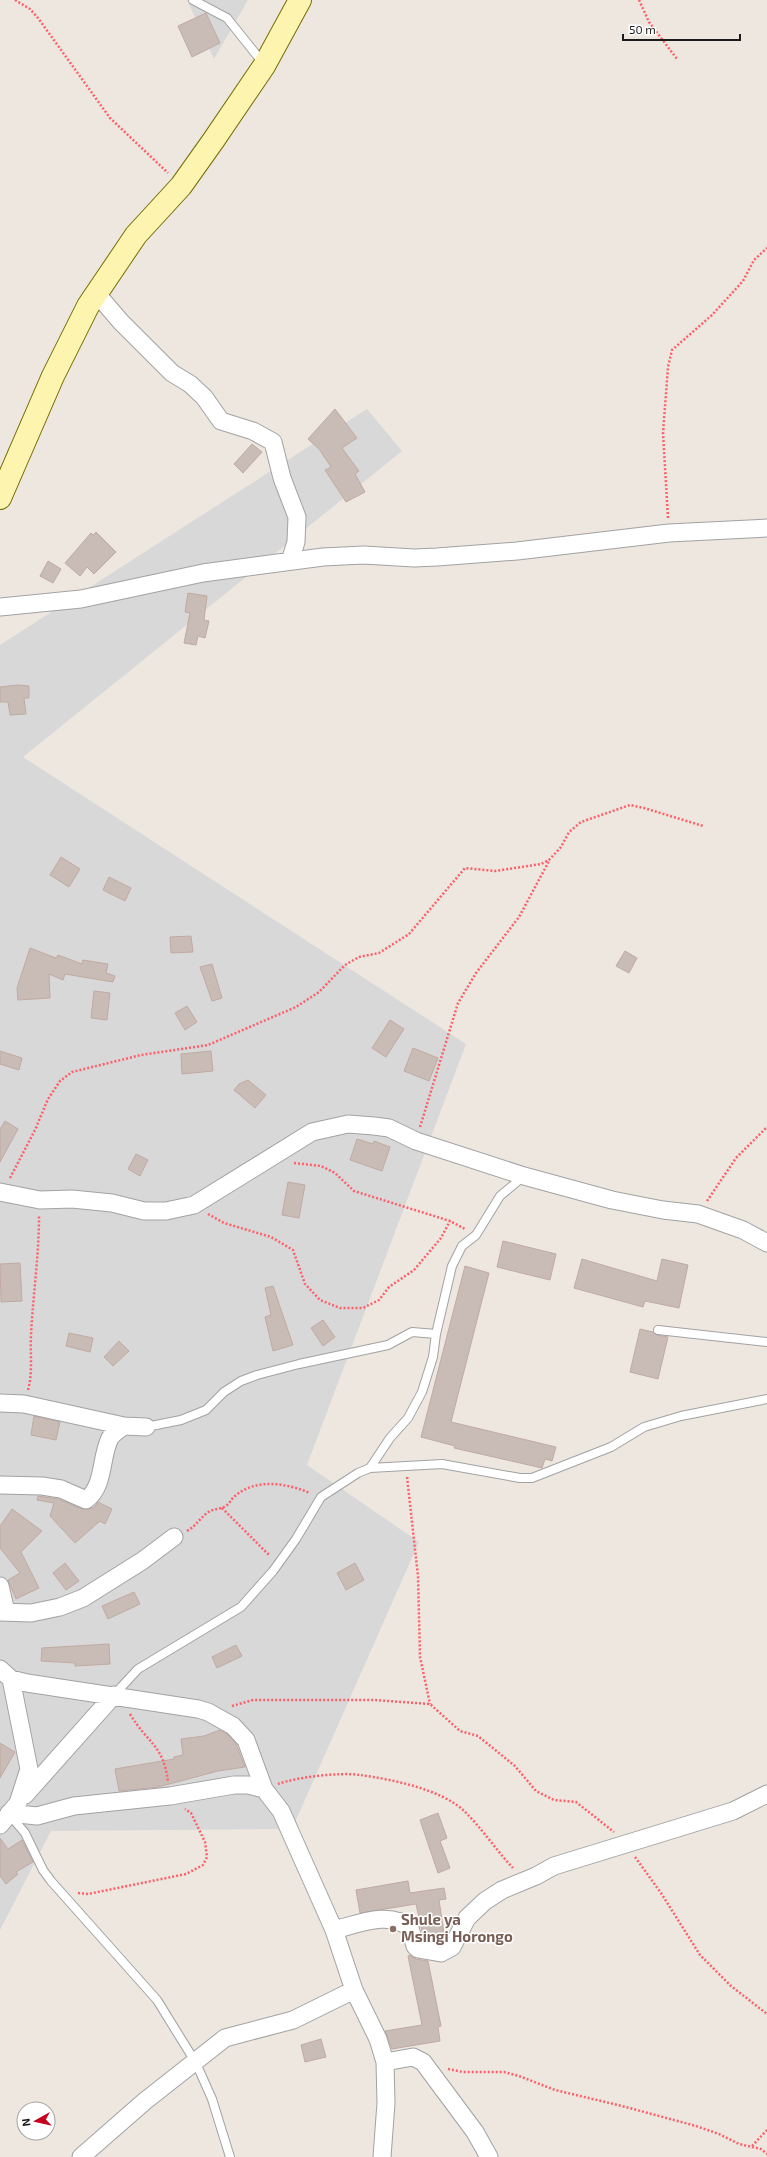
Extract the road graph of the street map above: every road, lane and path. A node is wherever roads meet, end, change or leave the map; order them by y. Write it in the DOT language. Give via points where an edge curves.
graph roads {
  1 [pos="15,0"];
  2 [pos="193,0"];
  3 [pos="300,0"];
  4 [pos="639,0"];
  5 [pos="677,59"];
  6 [pos="264,66"];
  7 [pos="181,186"];
  8 [pos="767,248"];
  9 [pos="97,294"];
  10 [pos="0,498"];
  11 [pos="767,528"];
  12 [pos="669,533"];
  13 [pos="290,561"];
  14 [pos="0,606"];
  15 [pos="703,826"];
  16 [pos="549,860"];
  17 [pos="767,1127"];
  18 [pos="416,1141"];
  19 [pos="292,1163"];
  20 [pos="524,1176"];
  21 [pos="1,1192"];
  22 [pos="40,1200"];
  23 [pos="194,1205"];
  24 [pos="698,1214"];
  25 [pos="450,1221"];
  26 [pos="476,1235"];
  27 [pos="767,1243"];
  28 [pos="658,1330"];
  29 [pos="436,1334"];
  30 [pos="767,1342"];
  31 [pos="767,1399"];
  32 [pos="0,1403"];
  33 [pos="24,1404"];
  34 [pos="124,1426"];
  35 [pos="146,1427"];
  36 [pos="406,1466"];
  37 [pos="370,1468"];
  38 [pos="0,1485"];
  39 [pos="321,1497"];
  40 [pos="222,1508"];
  41 [pos="174,1537"];
  42 [pos="278,1564"];
  43 [pos="0,1586"];
  44 [pos="3,1612"];
  45 [pos="6,1674"];
  46 [pos="118,1696"];
  47 [pos="430,1704"];
  48 [pos="208,1712"];
  49 [pos="264,1789"];
  50 [pos="767,1794"];
  51 [pos="170,1796"];
  52 [pos="6,1815"];
  53 [pos="626,1845"];
  54 [pos="524,1880"];
  55 [pos="62,1892"];
  56 [pos="334,1930"];
  57 [pos="354,1990"];
  58 [pos="767,2014"];
  59 [pos="385,2062"];
  60 [pos="423,2062"];
  61 [pos="196,2063"];
  62 [pos="767,2130"];
  63 [pos="752,2146"];
  64 [pos="767,2154"];
  65 [pos="81,2157"];
  66 [pos="230,2157"];
  67 [pos="382,2157"];
  68 [pos="489,2157"];
  1 -- 7 [label="path" via="30,9 38,18 110,118"];
  2 -- 6 [label="lane" via="227,18"];
  3 -- 6 [label="street"];
  4 -- 5 [label="path" via="649,22"];
  6 -- 7 [label="street"];
  7 -- 9 [label="street" via="136,235"];
  8 -- 12 [label="path" via="754,260 743,281 712,315 672,350 668,367 663,434"];
  9 -- 10 [label="street" via="52,376"];
  9 -- 13 [label="street" via="172,373 204,397 221,421 253,430 273,442 282,478 297,517 296,542"];
  11 -- 12 [label="street"];
  12 -- 13 [label="street" via="437,557 364,555"];
  13 -- 14 [label="street" via="203,573 81,599"];
  15 -- 16 [label="path" via="630,805 581,822 569,832 561,847"];
  16 -- 18 [label="path" via="519,917 476,973 458,1003"];
  16 -- 21 [label="path" via="541,864 495,871 465,868 409,934 379,953 359,957 345,965 319,992 281,1014 208,1045 140,1054 72,1072 60,1081 48,1099 35,1130"];
  17 -- 24 [label="path" via="736,1158"];
  18 -- 20 [label="street"];
  18 -- 23 [label="street" via="389,1128 374,1126 348,1124 312,1132"];
  19 -- 25 [label="path" via="321,1166 335,1173 354,1191"];
  20 -- 24 [label="street" via="612,1200"];
  20 -- 26 [label="lane" via="500,1196"];
  21 -- 22 [label="street"];
  22 -- 23 [label="street" via="72,1199 112,1203 144,1211 166,1211"];
  22 -- 33 [label="path" via="31,1334 32,1378"];
  23 -- 25 [label="path" via="224,1223 271,1237 293,1250 305,1284 320,1300 340,1308 363,1308 379,1300 389,1287 414,1270 441,1238"];
  24 -- 27 [label="street" via="743,1230"];
  25 -- 26 [label="path"];
  26 -- 29 [label="lane" via="462,1246 452,1266"];
  28 -- 30 [label="lane"];
  29 -- 35 [label="lane" via="412,1332 388,1344 257,1375 224,1392 206,1410 181,1420"];
  29 -- 37 [label="lane" via="433,1357 422,1392 408,1418 390,1438"];
  31 -- 36 [label="lane" via="681,1416 644,1427 611,1447 532,1478 442,1464"];
  32 -- 33 [label="street"];
  33 -- 34 [label="street"];
  34 -- 35 [label="street"];
  34 -- 38 [label="street" via="110,1439 98,1482 92,1496 86,1500 60,1489"];
  36 -- 37 [label="lane"];
  36 -- 47 [label="path" via="418,1576 420,1657"];
  37 -- 39 [label="lane"];
  39 -- 40 [label="path" via="287,1485 268,1483 243,1491"];
  39 -- 42 [label="lane"];
  40 -- 41 [label="path" via="208,1511 195,1527"];
  40 -- 42 [label="path"];
  41 -- 44 [label="street" via="142,1561 83,1598 60,1607 31,1613"];
  42 -- 46 [label="lane" via="241,1607 138,1669"];
  43 -- 44 [label="street"];
  45 -- 46 [label="street" via="26,1683"];
  45 -- 52 [label="street" via="29,1761 28,1775"];
  46 -- 48 [label="street"];
  46 -- 51 [label="path" via="138,1728 161,1754"];
  46 -- 52 [label="street"];
  47 -- 48 [label="path" via="374,1700 253,1700"];
  47 -- 53 [label="path" via="460,1731 478,1736 515,1766 536,1791 554,1800 576,1802 614,1832"];
  48 -- 49 [label="street" via="233,1726 246,1740"];
  49 -- 51 [label="street" via="234,1785"];
  49 -- 54 [label="path" via="290,1779 359,1774 420,1788 463,1810"];
  49 -- 56 [label="street" via="281,1811"];
  50 -- 53 [label="street" via="733,1811"];
  51 -- 52 [label="street" via="74,1806 36,1816"];
  51 -- 55 [label="path" via="191,1813 205,1842 207,1856 203,1865 186,1874 88,1894"];
  52 -- 55 [label="lane" via="25,1833 42,1870"];
  53 -- 54 [label="street" via="554,1866"];
  53 -- 58 [label="path" via="700,1955 731,1986"];
  54 -- 56 [label="street" via="502,1890 477,1908 467,1918 452,1947 441,1953 418,1950 410,1928 397,1919 385,1919"];
  55 -- 61 [label="lane" via="157,2000"];
  56 -- 57 [label="street"];
  57 -- 59 [label="street" via="378,2040"];
  57 -- 61 [label="street" via="293,2020 225,2038"];
  59 -- 60 [label="street" via="413,2057"];
  59 -- 67 [label="street" via="386,2103"];
  60 -- 63 [label="path" via="463,2072 504,2072 555,2090 696,2126 739,2144"];
  60 -- 68 [label="street" via="475,2132"];
  61 -- 65 [label="street" via="145,2100"];
  61 -- 66 [label="lane" via="212,2099"];
  62 -- 63 [label="path"];
  63 -- 64 [label="path"];
}
